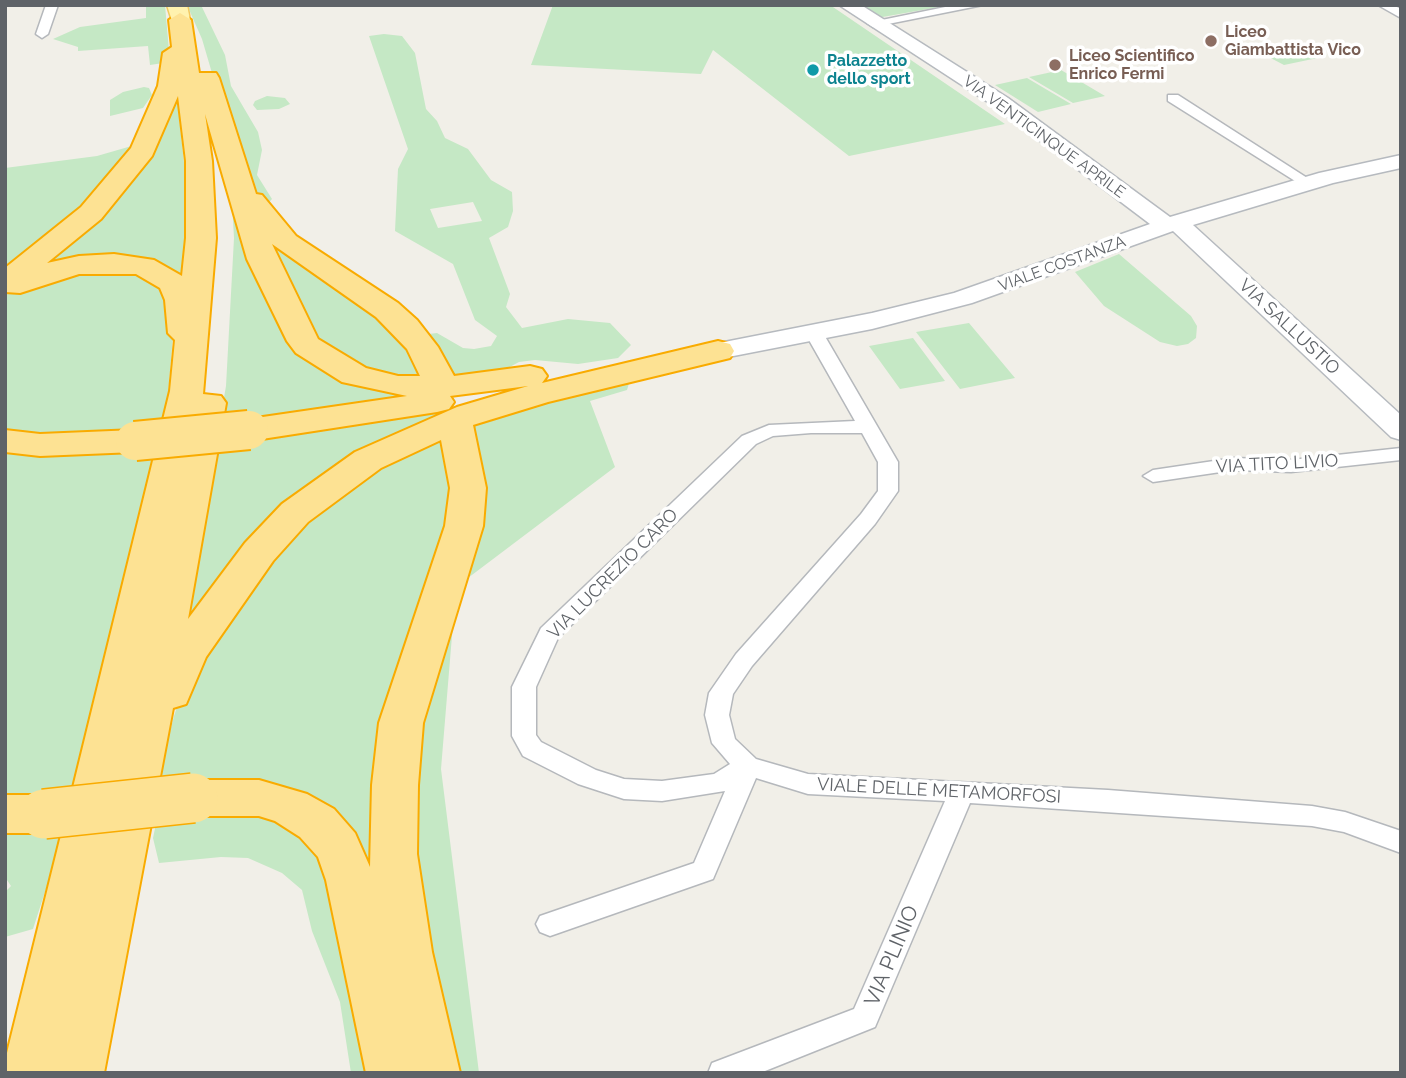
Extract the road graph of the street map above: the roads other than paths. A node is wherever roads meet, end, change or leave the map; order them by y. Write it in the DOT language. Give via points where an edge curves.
graph roads {
  1 [pos="52,5"];
  2 [pos="848,5"];
  3 [pos="977,5"];
  4 [pos="1384,5"];
  5 [pos="1401,14"];
  6 [pos="181,21"];
  7 [pos="873,23"];
  8 [pos="42,34"];
  9 [pos="1173,98"];
  10 [pos="1398,164"];
  11 [pos="238,180"];
  12 [pos="1308,183"];
  13 [pos="1172,224"];
  14 [pos="5,283"];
  15 [pos="5,291"];
  16 [pos="814,334"];
  17 [pos="718,351"];
  18 [pos="438,378"];
  19 [pos="187,391"];
  20 [pos="870,427"];
  21 [pos="457,428"];
  22 [pos="1401,431"];
  23 [pos="5,441"];
  24 [pos="1401,454"];
  25 [pos="1153,476"];
  26 [pos="748,766"];
  27 [pos="962,792"];
  28 [pos="25,814"];
  29 [pos="127,835"];
  30 [pos="1401,842"];
  31 [pos="550,924"];
  32 [pos="30,1073"];
  33 [pos="76,1073"];
  34 [pos="394,1073"];
  35 [pos="432,1073"];
  36 [pos="723,1073"];
  1 -- 8 [label="street"];
  2 -- 7 [label="street, VIA VENTICINQUE APRILE"];
  3 -- 7 [label="street"];
  4 -- 5 [label="street"];
  6 -- 11 [label="highway" via="210,86"];
  6 -- 14 [label="highway" via="170,86 143,150 92,213"];
  6 -- 19 [label="highway" via="199,160 201,238"];
  6 -- 29 [label="highway" via="218,160 221,240 212,374 197,483"];
  7 -- 13 [label="street, VIA VENTICINQUE APRILE" via="1000,102"];
  9 -- 12 [label="street"];
  10 -- 12 [label="street, VIALE COSTANZA"];
  11 -- 17 [label="highway" via="262,259 298,334 322,358 354,375 398,386 458,386"];
  11 -- 18 [label="highway" via="286,242 406,327"];
  12 -- 13 [label="street, VIALE COSTANZA"];
  13 -- 16 [label="street, VIALE COSTANZA" via="987,291"];
  13 -- 22 [label="street, VIA SALLUSTIO"];
  15 -- 19 [label="highway" via="79,265 128,263 156,271 172,283 180,300"];
  16 -- 17 [label="street, VIALE COSTANZA"];
  16 -- 20 [label="street, VIALE DELLE METAMORFOSI"];
  17 -- 23 [label="highway, bridge" via="249,430 135,441 40,445"];
  17 -- 29 [label="highway" via="468,414 368,460 295,513 234,584 186,653"];
  19 -- 32 [label="highway"];
  20 -- 26 [label="street, VIALE DELLE METAMORFOSI" via="888,462 888,491 721,693 717,715 724,743"];
  20 -- 26 [label="street, VIA LUCREZIO CARO" via="769,431 749,440 549,634 524,687 524,736 531,749 587,777 624,789 662,791 719,783"];
  21 -- 35 [label="highway" via="468,488 464,526 401,723 395,785 393,854 406,952"];
  24 -- 25 [label="street, VIA TITO LIVIO" via="1291,466 1234,464"];
  26 -- 27 [label="street, VIALE DELLE METAMORFOSI" via="808,784"];
  26 -- 31 [label="street" via="704,871"];
  27 -- 30 [label="street, VIALE DELLE METAMORFOSI" via="1312,816"];
  27 -- 36 [label="street, VIA PLINIO" via="865,1018"];
  28 -- 34 [label="highway, bridge" via="193,798 259,798 290,807 317,823 338,847 351,880"];
  29 -- 33 [label="highway"];
}
